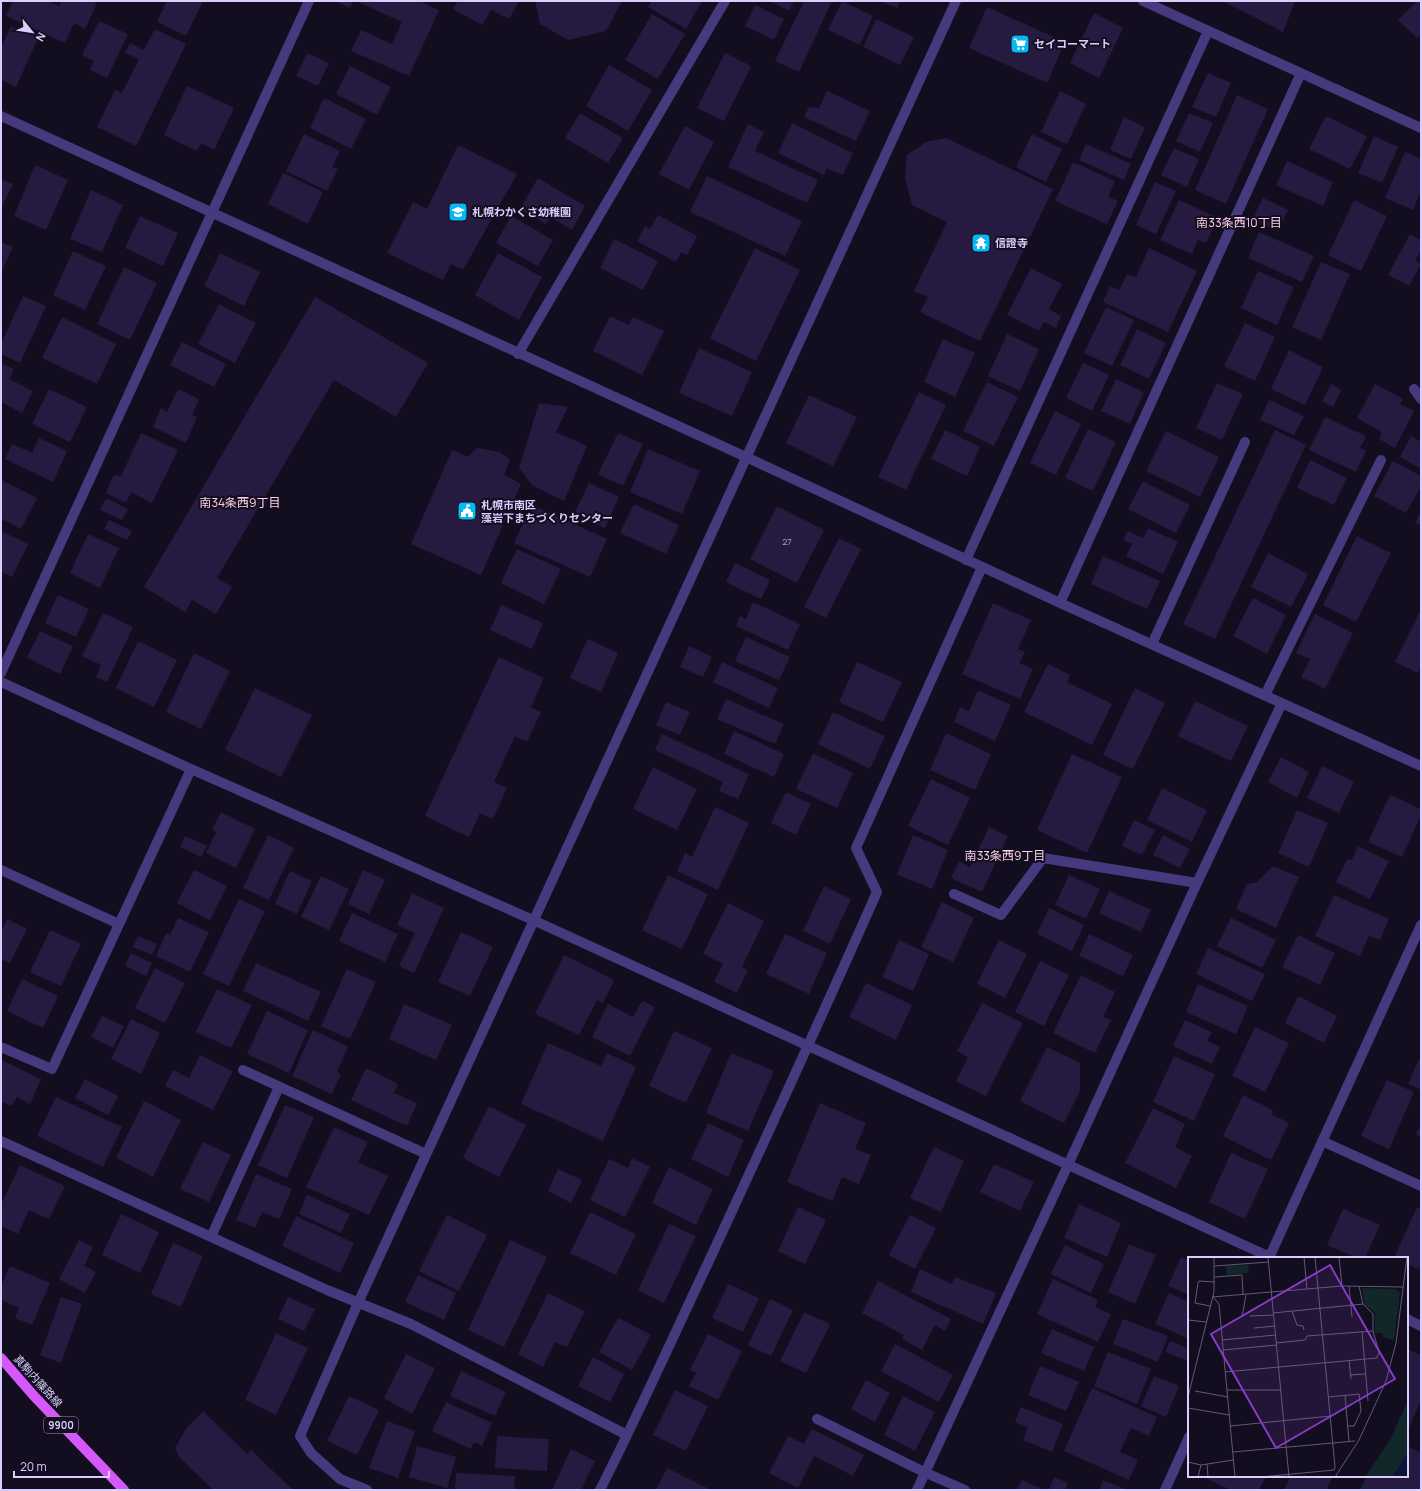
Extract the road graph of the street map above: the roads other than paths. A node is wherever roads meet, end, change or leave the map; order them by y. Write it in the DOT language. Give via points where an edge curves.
graph roads {
  1 [pos="309,1"];
  2 [pos="725,1"];
  3 [pos="956,1"];
  4 [pos="1143,1"];
  5 [pos="1208,31"];
  6 [pos="1301,73"];
  7 [pos="1,116"];
  8 [pos="1421,128"];
  9 [pos="211,213"];
  10 [pos="518,354"];
  11 [pos="1414,389"];
  12 [pos="1421,399"];
  13 [pos="1245,442"];
  14 [pos="746,457"];
  15 [pos="1381,460"];
  16 [pos="966,560"];
  17 [pos="982,567"];
  18 [pos="1060,603"];
  19 [pos="1152,644"];
  20 [pos="1,673"];
  21 [pos="1,682"];
  22 [pos="1265,695"];
  23 [pos="1282,703"];
  24 [pos="1421,766"];
  25 [pos="191,769"];
  26 [pos="1,870"];
  27 [pos="1197,883"];
  28 [pos="954,894"];
  29 [pos="533,920"];
  30 [pos="119,924"];
  31 [pos="1421,925"];
  32 [pos="808,1045"];
  33 [pos="1,1047"];
  34 [pos="243,1070"];
  35 [pos="279,1086"];
  36 [pos="1,1141"];
  37 [pos="1322,1141"];
  38 [pos="426,1154"];
  39 [pos="1068,1165"];
  40 [pos="1421,1186"];
  41 [pos="212,1237"];
  42 [pos="1268,1257"];
  43 [pos="1270,1257"];
  44 [pos="358,1302"];
  45 [pos="1408,1320"];
  46 [pos="1421,1326"];
  47 [pos="1,1358"];
  48 [pos="817,1419"];
  49 [pos="627,1435"];
  50 [pos="1188,1439"];
  51 [pos="924,1472"];
  52 [pos="124,1490"];
  53 [pos="367,1490"];
  54 [pos="600,1490"];
  55 [pos="917,1490"];
  56 [pos="965,1490"];
  57 [pos="1167,1490"];
  1 -- 9 [label="street"];
  2 -- 10 [label="street"];
  3 -- 14 [label="street"];
  4 -- 5 [label="street"];
  5 -- 6 [label="street"];
  5 -- 16 [label="street"];
  6 -- 8 [label="street"];
  6 -- 18 [label="street"];
  7 -- 9 [label="street"];
  9 -- 10 [label="street"];
  9 -- 20 [label="street"];
  10 -- 14 [label="street"];
  11 -- 12 [label="street"];
  13 -- 19 [label="street"];
  14 -- 16 [label="street"];
  14 -- 29 [label="street"];
  15 -- 22 [label="street"];
  16 -- 17 [label="street"];
  17 -- 18 [label="street"];
  17 -- 32 [label="street" via="856,848 877,892"];
  18 -- 19 [label="street"];
  19 -- 22 [label="street"];
  21 -- 25 [label="street"];
  22 -- 23 [label="street"];
  23 -- 24 [label="street"];
  23 -- 27 [label="street"];
  25 -- 29 [label="street"];
  25 -- 30 [label="street"];
  26 -- 30 [label="street"];
  27 -- 28 [label="street" via="1043,858 1001,915"];
  27 -- 39 [label="street"];
  29 -- 32 [label="street"];
  29 -- 38 [label="street"];
  30 -- 33 [label="street" via="52,1069"];
  31 -- 37 [label="street"];
  32 -- 39 [label="street"];
  32 -- 49 [label="street"];
  34 -- 35 [label="street"];
  35 -- 38 [label="street"];
  35 -- 41 [label="street"];
  36 -- 41 [label="street"];
  37 -- 40 [label="street"];
  37 -- 43 [label="street"];
  38 -- 44 [label="street"];
  39 -- 42 [label="street"];
  39 -- 51 [label="street"];
  41 -- 44 [label="street"];
  44 -- 49 [label="street" via="411,1324"];
  44 -- 53 [label="street" via="300,1436 311,1453 340,1479"];
  45 -- 46 [label="street"];
  47 -- 52 [label="main road, 真駒内篠路線 / 9900"];
  48 -- 51 [label="street"];
  49 -- 54 [label="street"];
  50 -- 57 [label="street"];
  51 -- 55 [label="street"];
  51 -- 56 [label="street"];
}
